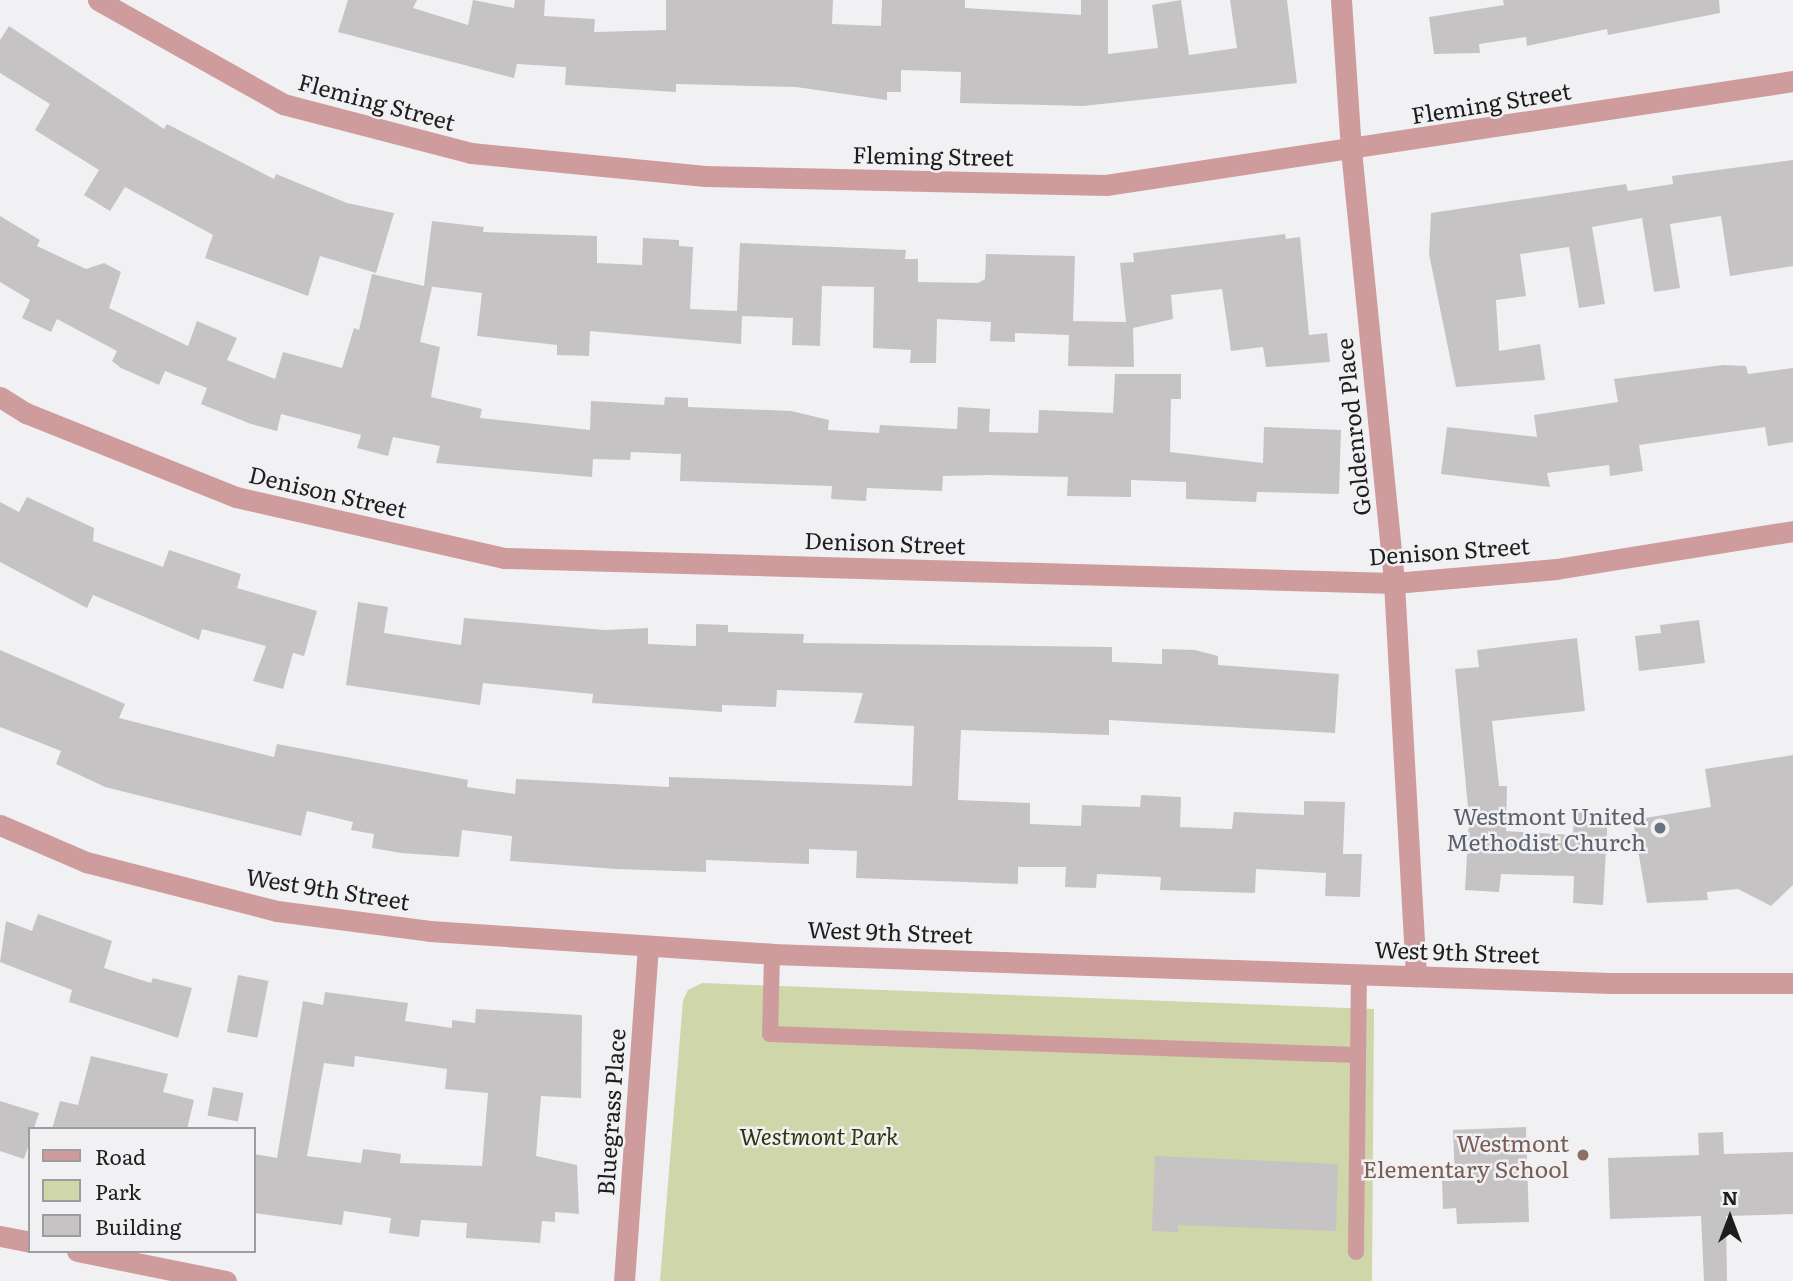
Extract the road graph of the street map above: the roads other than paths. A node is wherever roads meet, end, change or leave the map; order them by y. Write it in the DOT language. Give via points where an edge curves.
graph roads {
  1 [pos="98,0"];
  2 [pos="1341,0"];
  3 [pos="1793,81"];
  4 [pos="1351,150"];
  5 [pos="0,397"];
  6 [pos="1793,531"];
  7 [pos="1394,583"];
  8 [pos="0,825"];
  9 [pos="648,947"];
  10 [pos="772,954"];
  11 [pos="1359,973"];
  12 [pos="1416,976"];
  13 [pos="1793,983"];
  14 [pos="1358,1055"];
  15 [pos="0,1236"];
  16 [pos="28,1242"];
  17 [pos="1356,1252"];
  18 [pos="87,1253"];
  19 [pos="226,1281"];
  20 [pos="624,1281"];
  1 -- 4 [label="street, Fleming Street" via="283,104 471,153 705,176 1106,185"];
  2 -- 4 [label="street, Goldenrod Place"];
  3 -- 4 [label="street, Fleming Street"];
  4 -- 7 [label="street, Goldenrod Place"];
  5 -- 7 [label="street, Denison Street" via="26,413 236,497 504,558"];
  6 -- 7 [label="street, Denison Street" via="1556,569"];
  7 -- 12 [label="street, Goldenrod Place"];
  8 -- 9 [label="street, West 9th Street" via="86,862 277,911 430,931"];
  9 -- 10 [label="street, West 9th Street"];
  9 -- 20 [label="street, Bluegrass Place"];
  10 -- 11 [label="street, West 9th Street"];
  10 -- 14 [label="lane" via="770,1034"];
  11 -- 12 [label="street, West 9th Street"];
  11 -- 14 [label="lane"];
  12 -- 13 [label="street, West 9th Street" via="1720,986"];
  14 -- 17 [label="lane"];
  15 -- 16 [label="street"];
  18 -- 19 [label="street"];
}
